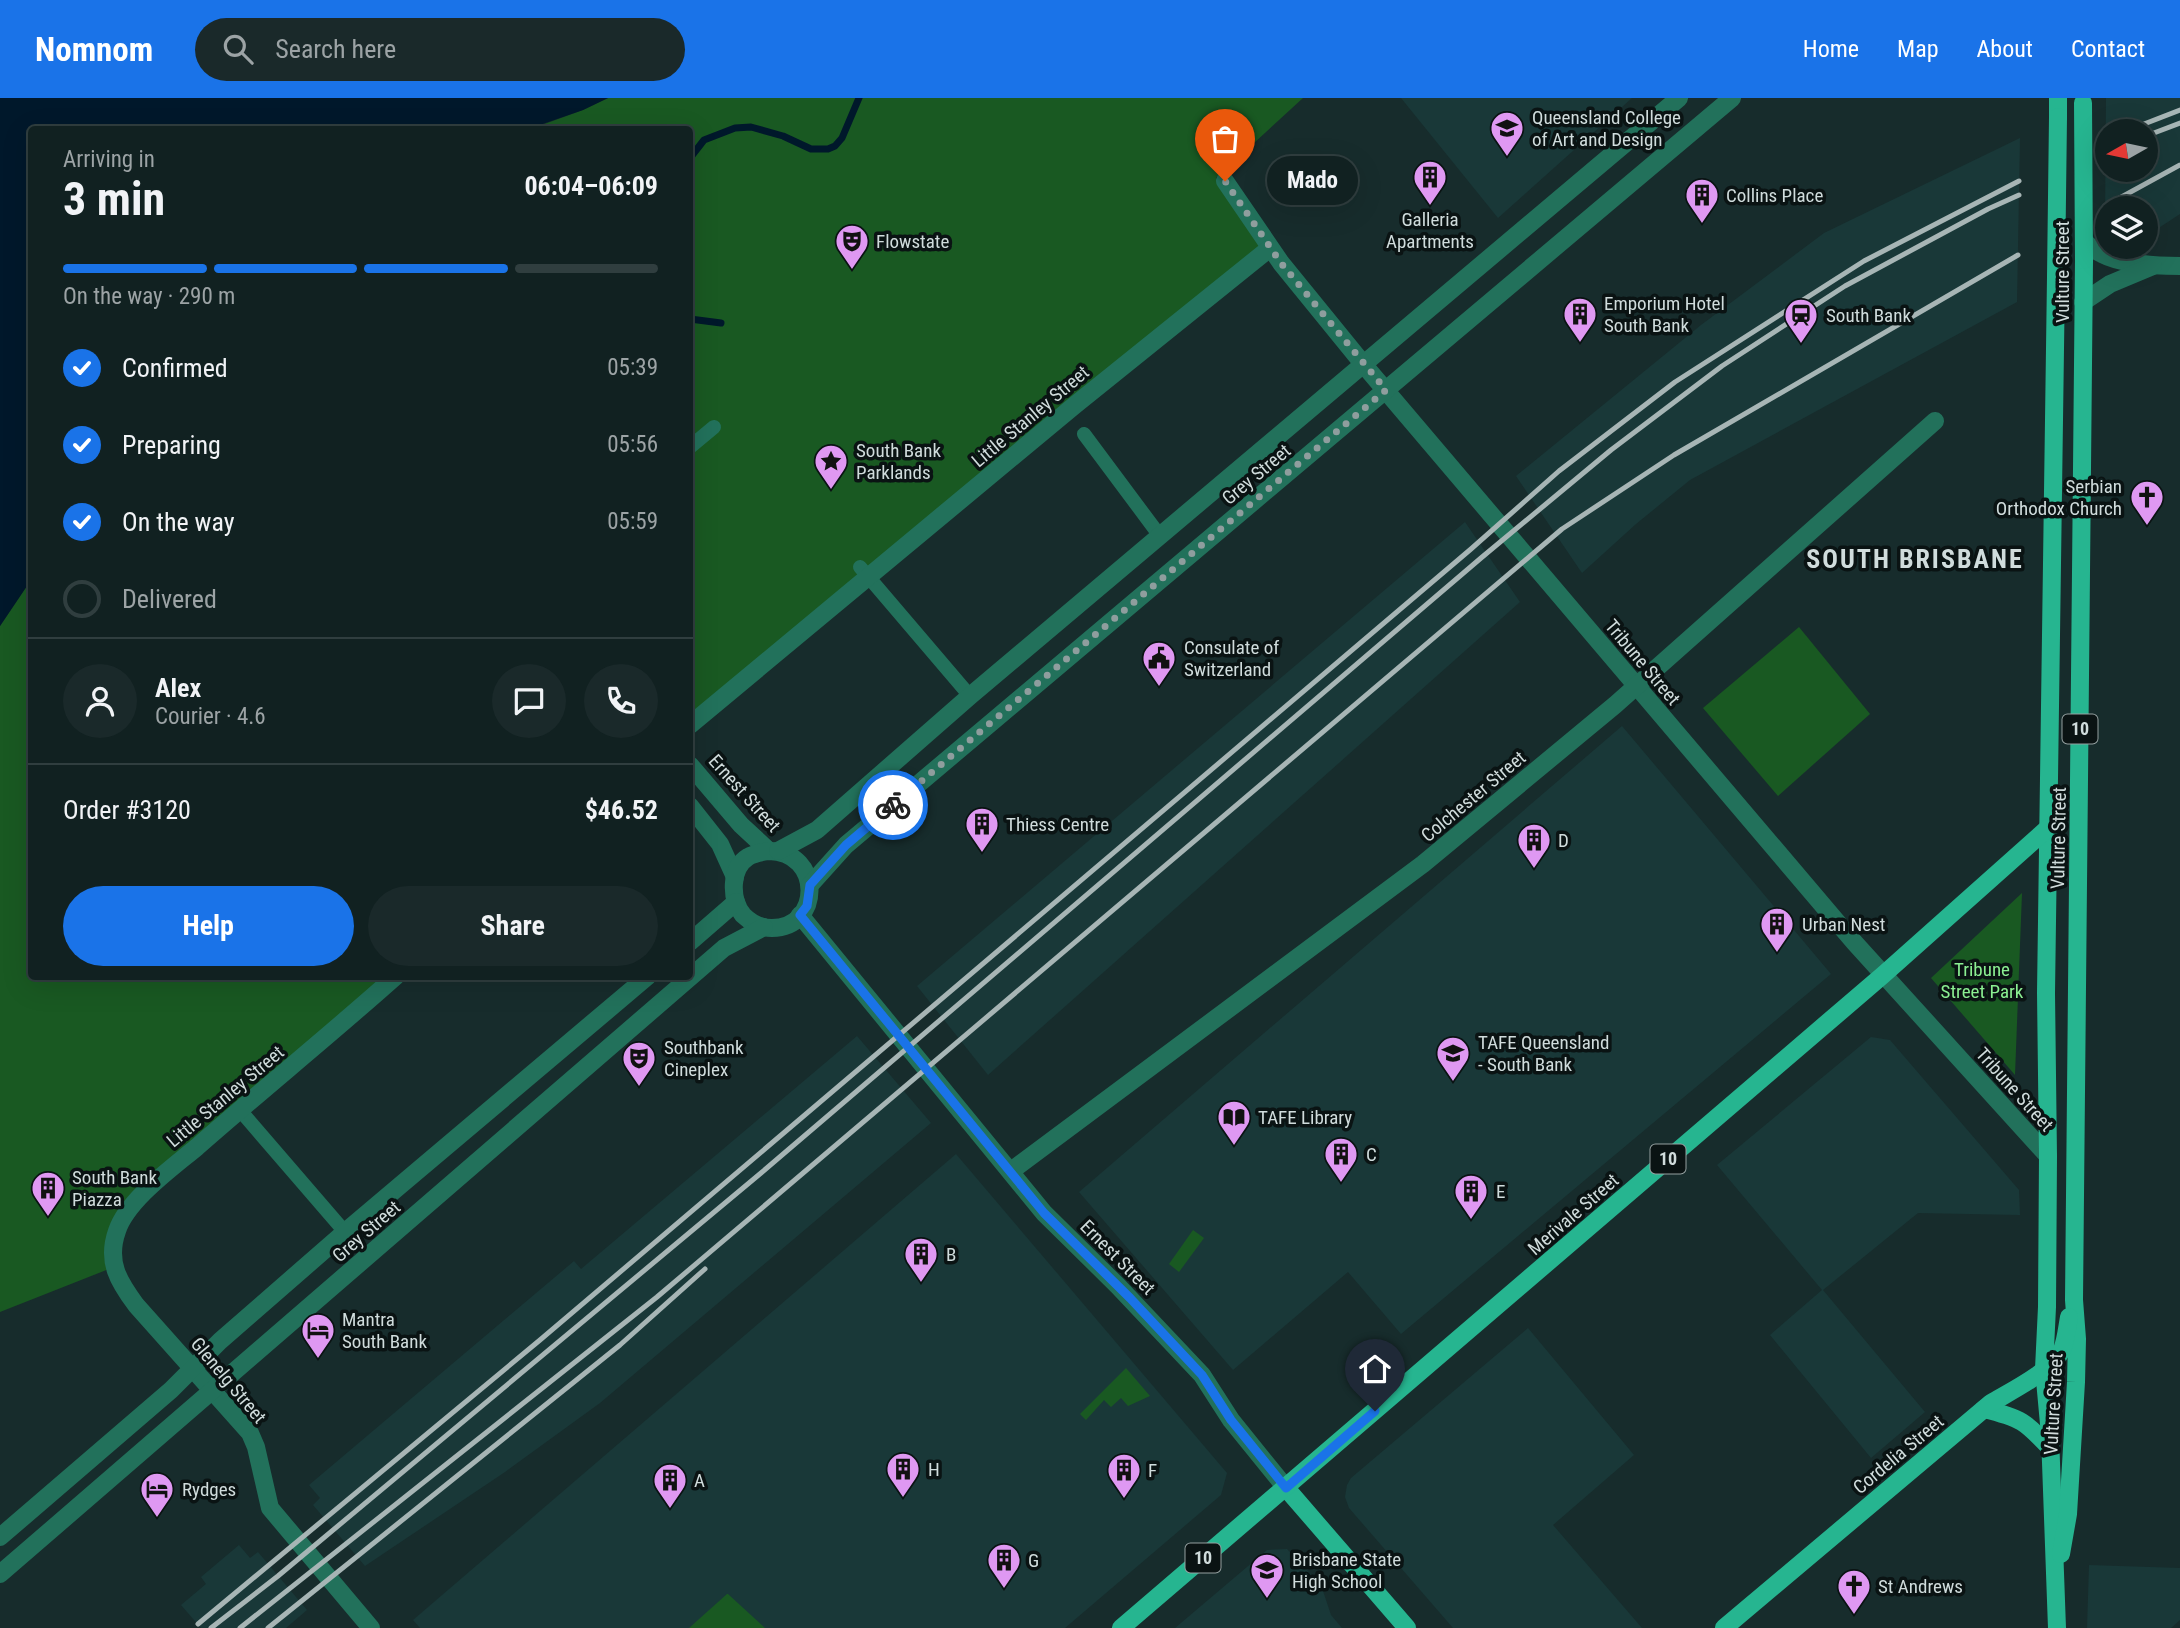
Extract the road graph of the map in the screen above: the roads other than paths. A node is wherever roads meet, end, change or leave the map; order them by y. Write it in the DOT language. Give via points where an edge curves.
graph roads {
  1 [pos="1679,98"];
  2 [pos="1732,98"];
  3 [pos="2058,98"];
  4 [pos="2083,101"];
  5 [pos="1225,181"];
  6 [pos="1270,248"];
  7 [pos="2088,251"];
  8 [pos="2153,266"];
  9 [pos="2180,266"];
  10 [pos="2083,302"];
  11 [pos="1364,365"];
  12 [pos="1386,390"];
  13 [pos="1935,421"];
  14 [pos="713,427"];
  15 [pos="1083,434"];
  16 [pos="693,444"];
  17 [pos="1160,536"];
  18 [pos="864,573"];
  19 [pos="1635,687"];
  20 [pos="970,696"];
  21 [pos="693,722"];
  22 [pos="693,769"];
  23 [pos="693,810"];
  24 [pos="2048,828"];
  25 [pos="773,851"];
  26 [pos="735,877"];
  27 [pos="810,885"];
  28 [pos="736,902"];
  29 [pos="800,915"];
  30 [pos="764,927"];
  31 [pos="693,939"];
  32 [pos="693,975"];
  33 [pos="1883,975"];
  34 [pos="391,980"];
  35 [pos="643,980"];
  36 [pos="687,980"];
  37 [pos="240,1109"];
  38 [pos="2048,1156"];
  39 [pos="1011,1171"];
  40 [pos="345,1233"];
  41 [pos="114,1267"];
  42 [pos="2074,1300"];
  43 [pos="193,1367"];
  44 [pos="2044,1369"];
  45 [pos="213,1390"];
  46 [pos="1984,1409"];
  47 [pos="2051,1449"];
  48 [pos="1286,1488"];
  49 [pos="0,1537"];
  50 [pos="0,1574"];
  51 [pos="2057,1578"];
  52 [pos="371,1628"];
  53 [pos="1121,1628"];
  54 [pos="1407,1628"];
  55 [pos="1724,1628"];
  56 [pos="2057,1628"];
  1 -- 11 [label="street, Grey Street"];
  2 -- 12 [label="street, Grey Street"];
  3 -- 24 [label="main road, Vulture Street / 10, bridge"];
  4 -- 7 [label="main road, Vulture Street / 10, bridge"];
  5 -- 6 [label="street, Tribune Street"];
  6 -- 11 [label="street, Tribune Street"];
  6 -- 18 [label="street, Little Stanley Street"];
  7 -- 8 [label="street"];
  7 -- 10 [label="main road, Vulture Street / 10"];
  8 -- 9 [label="street"];
  8 -- 10 [label="street" via="2110,284"];
  10 -- 42 [label="main road, Vulture Street / 10"];
  11 -- 12 [label="street, Tribune Street"];
  11 -- 17 [label="street, Grey Street"];
  12 -- 19 [label="street, Tribune Street"];
  12 -- 27 [label="street, Grey Street" via="846,845"];
  13 -- 19 [label="street, Colchester Street"];
  14 -- 16 [label="street"];
  15 -- 17 [label="street"];
  17 -- 20 [label="street, Grey Street"];
  18 -- 20 [label="street"];
  18 -- 21 [label="street, Little Stanley Street"];
  19 -- 33 [label="street, Tribune Street"];
  19 -- 39 [label="street, Colchester Street" via="1423,864"];
  20 -- 25 [label="street, Grey Street" via="817,831"];
  22 -- 25 [label="street, Ernest Street" via="741,825"];
  23 -- 26 [label="street" via="720,844"];
  24 -- 33 [label="main road, Merivale Street / 10"];
  24 -- 38 [label="main road, Vulture Street / 10"];
  25 -- 26 [label="street" via="749,856"];
  25 -- 27 [label="street" via="800,862"];
  26 -- 28 [label="street"];
  27 -- 29 [label="street" via="807,906"];
  28 -- 30 [label="street" via="742,914"];
  28 -- 31 [label="street"];
  29 -- 30 [label="street" via="784,926"];
  29 -- 39 [label="street, Ernest Street"];
  30 -- 32 [label="street, Grey Street" via="724,948"];
  33 -- 38 [label="street, Tribune Street"];
  33 -- 48 [label="main road, Merivale Street / 10"];
  34 -- 37 [label="street, Little Stanley Street"];
  35 -- 40 [label="street, Grey Street"];
  36 -- 45 [label="street, Grey Street"];
  37 -- 40 [label="street"];
  37 -- 41 [label="street, Little Stanley Street" via="129,1208 116,1232"];
  38 -- 44 [label="main road, Vulture Street / 10"];
  39 -- 48 [label="street, Ernest Street" via="1044,1213 1202,1375 1231,1420"];
  40 -- 43 [label="street, Grey Street"];
  41 -- 43 [label="street, Glenelg Street" via="136,1305"];
  42 -- 44 [label="main road, Cordelia Street / 10" via="2062,1349"];
  42 -- 51 [label="main road, Vulture Street" via="2077,1339 2070,1493"];
  43 -- 45 [label="street, Glenelg Street"];
  43 -- 49 [label="street, Grey Street"];
  44 -- 46 [label="main road, Cordelia Street / 10"];
  44 -- 47 [label="main road, Vulture Street"];
  45 -- 50 [label="street, Grey Street"];
  45 -- 52 [label="street, Glenelg Street" via="250,1433 270,1507"];
  46 -- 47 [label="main road" via="2026,1423"];
  46 -- 55 [label="main road, Cordelia Street / 10"];
  47 -- 51 [label="main road, Vulture Street"];
  48 -- 53 [label="main road, Merivale Street / 10"];
  48 -- 54 [label="main road, Ernest Street"];
  51 -- 56 [label="main road, Vulture Street"];
}
